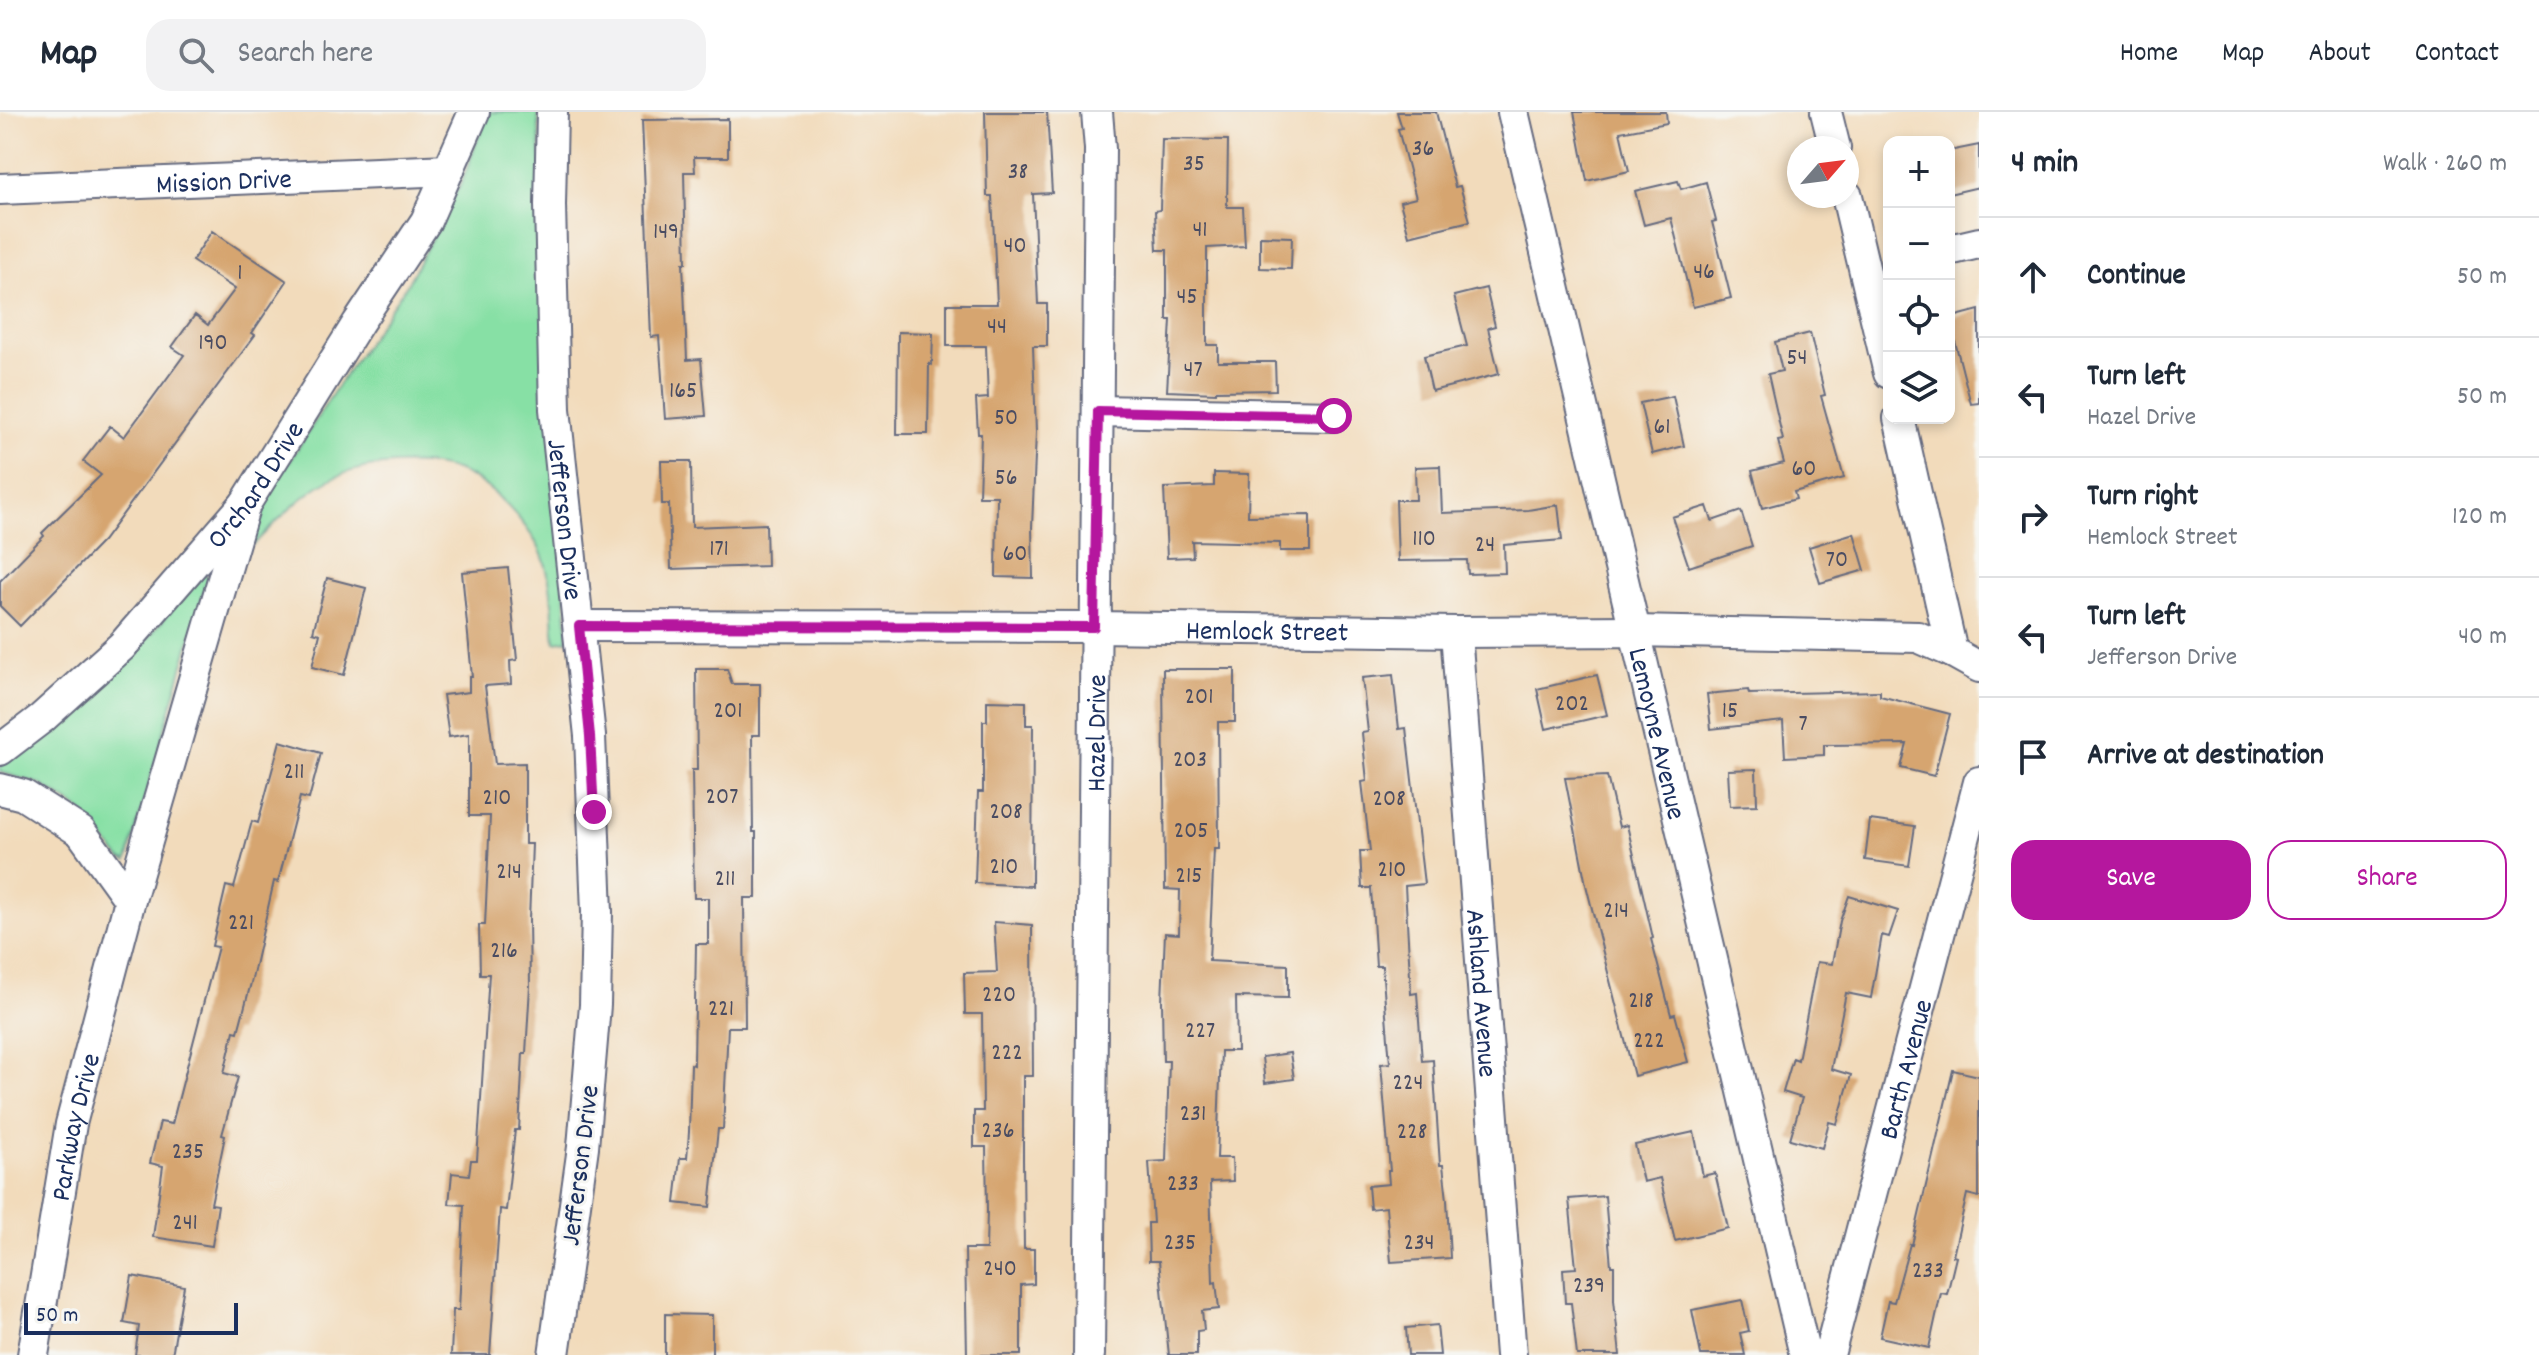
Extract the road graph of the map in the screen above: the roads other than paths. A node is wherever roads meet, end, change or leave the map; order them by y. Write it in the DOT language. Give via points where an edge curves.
graph roads {
  1 [pos="474,112"];
  2 [pos="552,112"];
  3 [pos="1097,112"];
  4 [pos="1513,112"];
  5 [pos="1826,112"];
  6 [pos="1832,136"];
  7 [pos="449,170"];
  8 [pos="0,189"];
  9 [pos="1852,208"];
  10 [pos="1979,243"];
  11 [pos="1955,249"];
  12 [pos="1878,268"];
  13 [pos="1887,352"];
  14 [pos="1098,411"];
  15 [pos="1334,416"];
  16 [pos="1900,424"];
  17 [pos="245,504"];
  18 [pos="579,626"];
  19 [pos="1094,627"];
  20 [pos="1635,631"];
  21 [pos="1456,632"];
  22 [pos="1952,652"];
  23 [pos="1979,667"];
  24 [pos="0,750"];
  25 [pos="1979,782"];
  26 [pos="0,789"];
  27 [pos="130,900"];
  28 [pos="33,1355"];
  29 [pos="554,1355"];
  30 [pos="1089,1355"];
  31 [pos="1511,1355"];
  32 [pos="1805,1355"];
  33 [pos="1829,1355"];
  1 -- 7 [label="street"];
  2 -- 18 [label="street, Jefferson Drive" via="555,409"];
  3 -- 14 [label="street, Hazel Drive"];
  4 -- 20 [label="street, Lemoyne Avenue"];
  5 -- 6 [label="street"];
  7 -- 8 [label="street, Mission Drive"];
  7 -- 17 [label="street, Orchard Drive" via="426,221"];
  9 -- 12 [label="street"];
  10 -- 11 [label="street"];
  12 -- 13 [label="street"];
  14 -- 15 [label="street"];
  14 -- 19 [label="street, Hazel Drive"];
  16 -- 22 [label="street"];
  17 -- 24 [label="street, Orchard Drive" via="122,646"];
  17 -- 27 [label="street, Parkway Drive"];
  18 -- 19 [label="street, Hemlock Street"];
  18 -- 29 [label="street, Jefferson Drive" via="594,812 595,1005 583,1147"];
  19 -- 21 [label="street, Hemlock Street"];
  19 -- 30 [label="street, Hazel Drive"];
  20 -- 21 [label="street, Hemlock Street"];
  20 -- 22 [label="street, Hemlock Street" via="1918,637"];
  20 -- 32 [label="street, Lemoyne Avenue"];
  21 -- 31 [label="street, Ashland Avenue"];
  22 -- 23 [label="street, Hemlock Street"];
  25 -- 33 [label="street, Barth Avenue"];
  26 -- 27 [label="street" via="23,795 81,832"];
  27 -- 28 [label="street, Parkway Drive" via="71,1124"];
}
